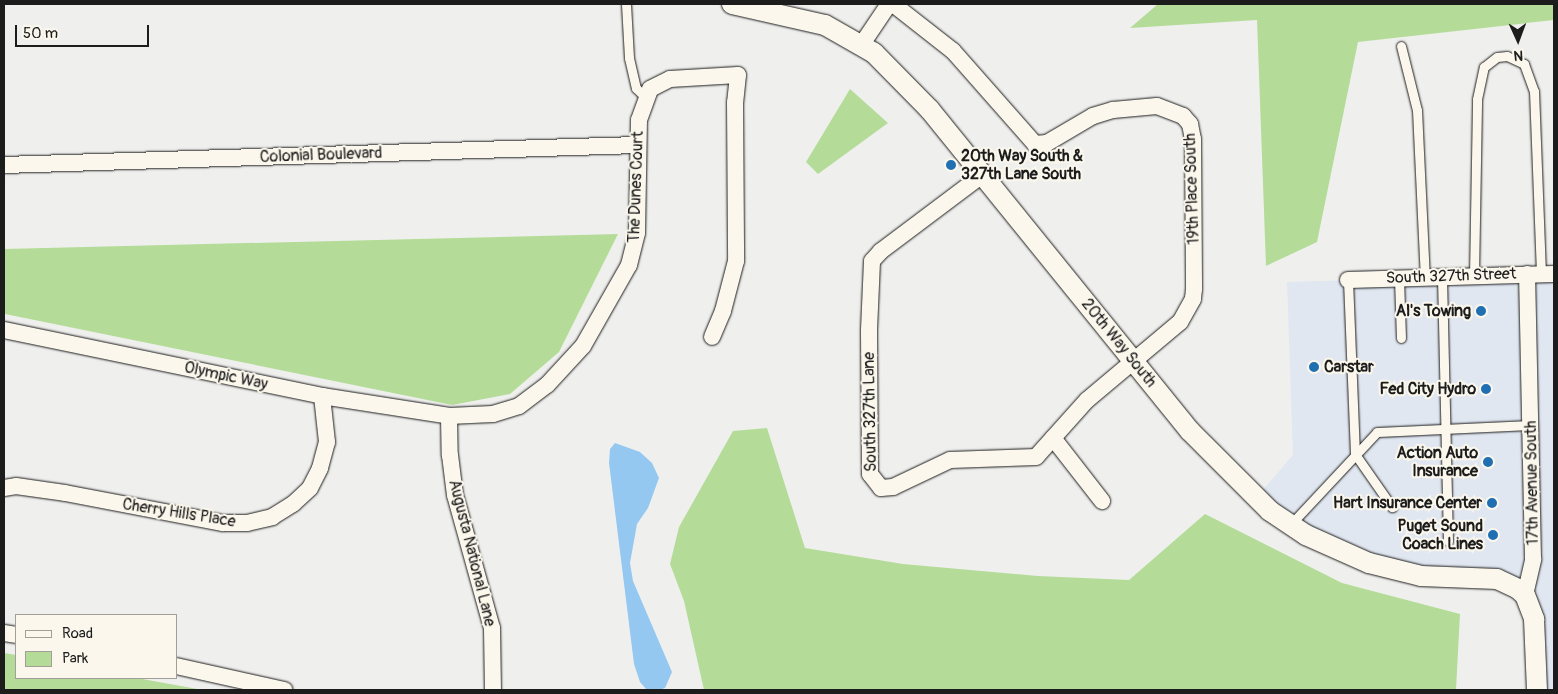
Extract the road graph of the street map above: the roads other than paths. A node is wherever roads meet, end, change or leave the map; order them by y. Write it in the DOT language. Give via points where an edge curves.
graph roads {
  1 [pos="626,4"];
  2 [pos="732,4"];
  3 [pos="889,4"];
  4 [pos="893,4"];
  5 [pos="862,44"];
  6 [pos="1402,46"];
  7 [pos="645,97"];
  8 [pos="638,145"];
  9 [pos="4,165"];
  10 [pos="981,176"];
  11 [pos="1541,274"];
  12 [pos="1474,276"];
  13 [pos="1434,277"];
  14 [pos="1399,278"];
  15 [pos="1348,280"];
  16 [pos="4,330"];
  17 [pos="712,337"];
  18 [pos="1401,338"];
  19 [pos="1135,361"];
  20 [pos="322,396"];
  21 [pos="449,416"];
  22 [pos="1531,425"];
  23 [pos="1445,428"];
  24 [pos="1053,438"];
  25 [pos="1355,454"];
  26 [pos="4,488"];
  27 [pos="1102,501"];
  28 [pos="1392,507"];
  29 [pos="1290,525"];
  30 [pos="1448,540"];
  31 [pos="1525,595"];
  32 [pos="178,666"];
  33 [pos="284,690"];
  34 [pos="493,690"];
  35 [pos="1538,690"];
  1 -- 7 [label="lane" via="629,58 636,88"];
  2 -- 5 [label="street, 20th Way South" via="825,25"];
  3 -- 5 [label="street"];
  4 -- 19 [label="street, 19th Place South" via="953,50 1035,144 1047,143 1093,116 1121,108 1163,107 1174,110 1187,120 1193,139 1194,296 1180,322"];
  5 -- 10 [label="street, 20th Way South" via="930,110"];
  6 -- 13 [label="lane" via="1417,110"];
  7 -- 8 [label="street, The Dunes Court" via="639,114"];
  7 -- 17 [label="street" via="654,85 663,81 738,75 735,102 736,261 723,311"];
  8 -- 9 [label="street, Colonial Boulevard"];
  8 -- 21 [label="street, The Dunes Court" via="634,248 622,279 583,346 547,385 519,406 493,414"];
  10 -- 19 [label="street, 20th Way South"];
  10 -- 24 [label="street, South 327th Lane" via="872,261 870,474 876,486 886,488 950,460 1032,458"];
  11 -- 12 [label="street, South 327th Street"];
  11 -- 12 [label="lane" via="1534,91 1524,64 1507,56 1497,57 1484,67 1477,99"];
  11 -- 22 [label="street, 17th Avenue South"];
  12 -- 13 [label="street, South 327th Street"];
  13 -- 14 [label="street, South 327th Street"];
  13 -- 23 [label="lane"];
  14 -- 15 [label="street, South 327th Street"];
  14 -- 18 [label="lane"];
  15 -- 25 [label="lane"];
  16 -- 20 [label="street, Olympic Way"];
  19 -- 24 [label="street, South 327th Lane" via="1087,400"];
  19 -- 29 [label="street, 20th Way South" via="1204,445 1255,498"];
  20 -- 21 [label="street, Olympic Way"];
  20 -- 26 [label="street, Cherry Hills Place" via="327,442 320,468 310,488 272,517 247,523 223,523 65,493 16,486"];
  21 -- 34 [label="street, Augusta National Lane" via="455,495 492,628"];
  22 -- 23 [label="lane"];
  22 -- 31 [label="street, 17th Avenue South" via="1533,559"];
  23 -- 25 [label="lane" via="1378,432"];
  23 -- 30 [label="lane"];
  24 -- 27 [label="street"];
  25 -- 28 [label="lane"];
  25 -- 29 [label="lane"];
  29 -- 31 [label="street, 20th Way South" via="1349,555 1386,569 1421,576 1497,579"];
  31 -- 35 [label="street, 17th Avenue South" via="1535,627"];
  32 -- 33 [label="street"];
}
